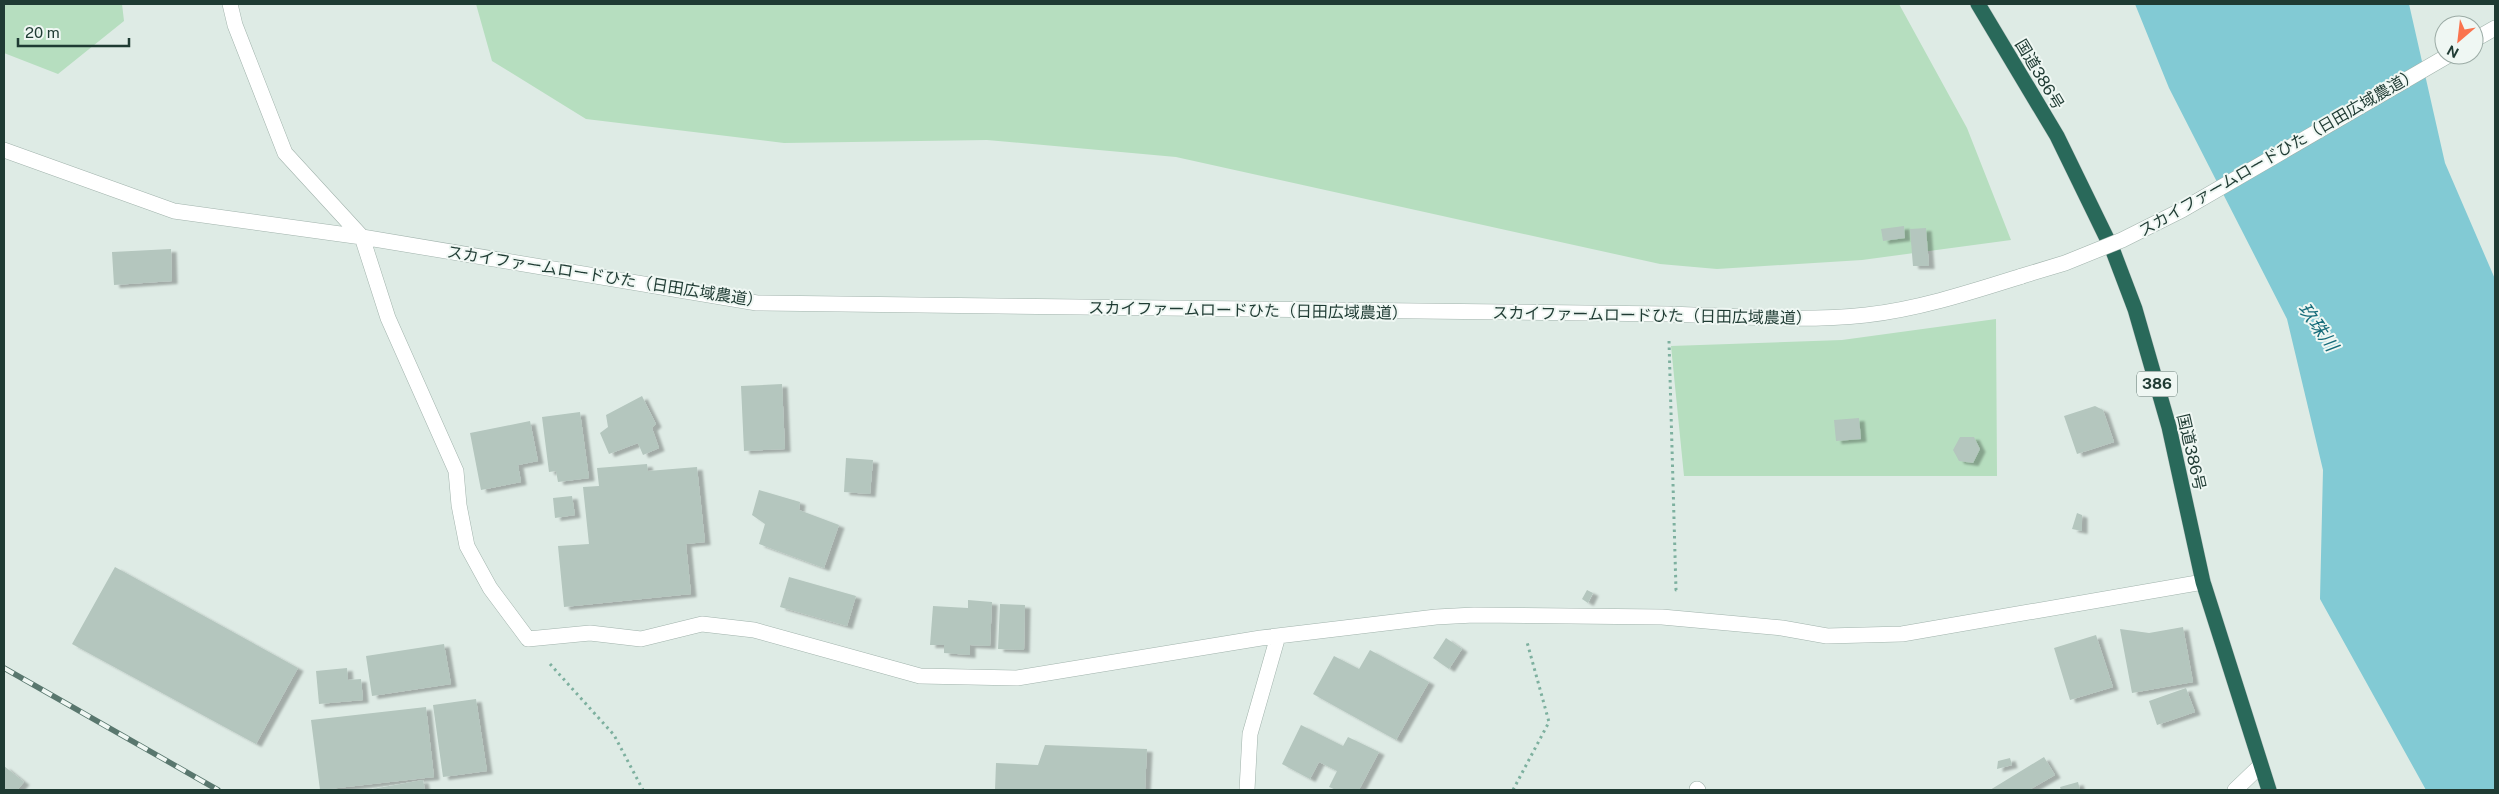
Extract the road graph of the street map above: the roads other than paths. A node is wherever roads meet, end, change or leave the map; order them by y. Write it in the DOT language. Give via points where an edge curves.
graph roads {
  1 [pos="230,4"];
  2 [pos="1978,4"];
  3 [pos="2495,28"];
  4 [pos="2484,34"];
  5 [pos="2434,64"];
  6 [pos="4,150"];
  7 [pos="362,237"];
  8 [pos="2203,582"];
  9 [pos="1278,636"];
  10 [pos="2260,766"];
  11 [pos="1247,790"];
  12 [pos="2235,790"];
  13 [pos="2269,790"];
  1 -- 7 [label="street" via="235,25 285,152"];
  2 -- 8 [label="highway, 国道386号 / 386" via="2057,136 2114,251 2135,309 2169,427"];
  3 -- 4 [label="street"];
  5 -- 7 [label="street, スカイファームロードひた（日田広域農道）, bridge" via="2182,210 2122,240 2065,263 1950,299 1868,315 1806,319 1668,314 757,303"];
  6 -- 7 [label="street, スカイファームロードひた（日田広域農道）" via="174,210"];
  7 -- 9 [label="street" via="388,318 456,471 466,546 490,588 528,639 590,633 641,639 702,624 754,630 920,676 1017,678"];
  8 -- 9 [label="street" via="1902,634 1827,636 1782,628 1662,617 1519,615 1436,617"];
  8 -- 10 [label="highway, 国道386号 / 386"];
  9 -- 11 [label="street" via="1250,734"];
  10 -- 12 [label="street"];
  10 -- 13 [label="highway, 国道386号 / 386"];
}
